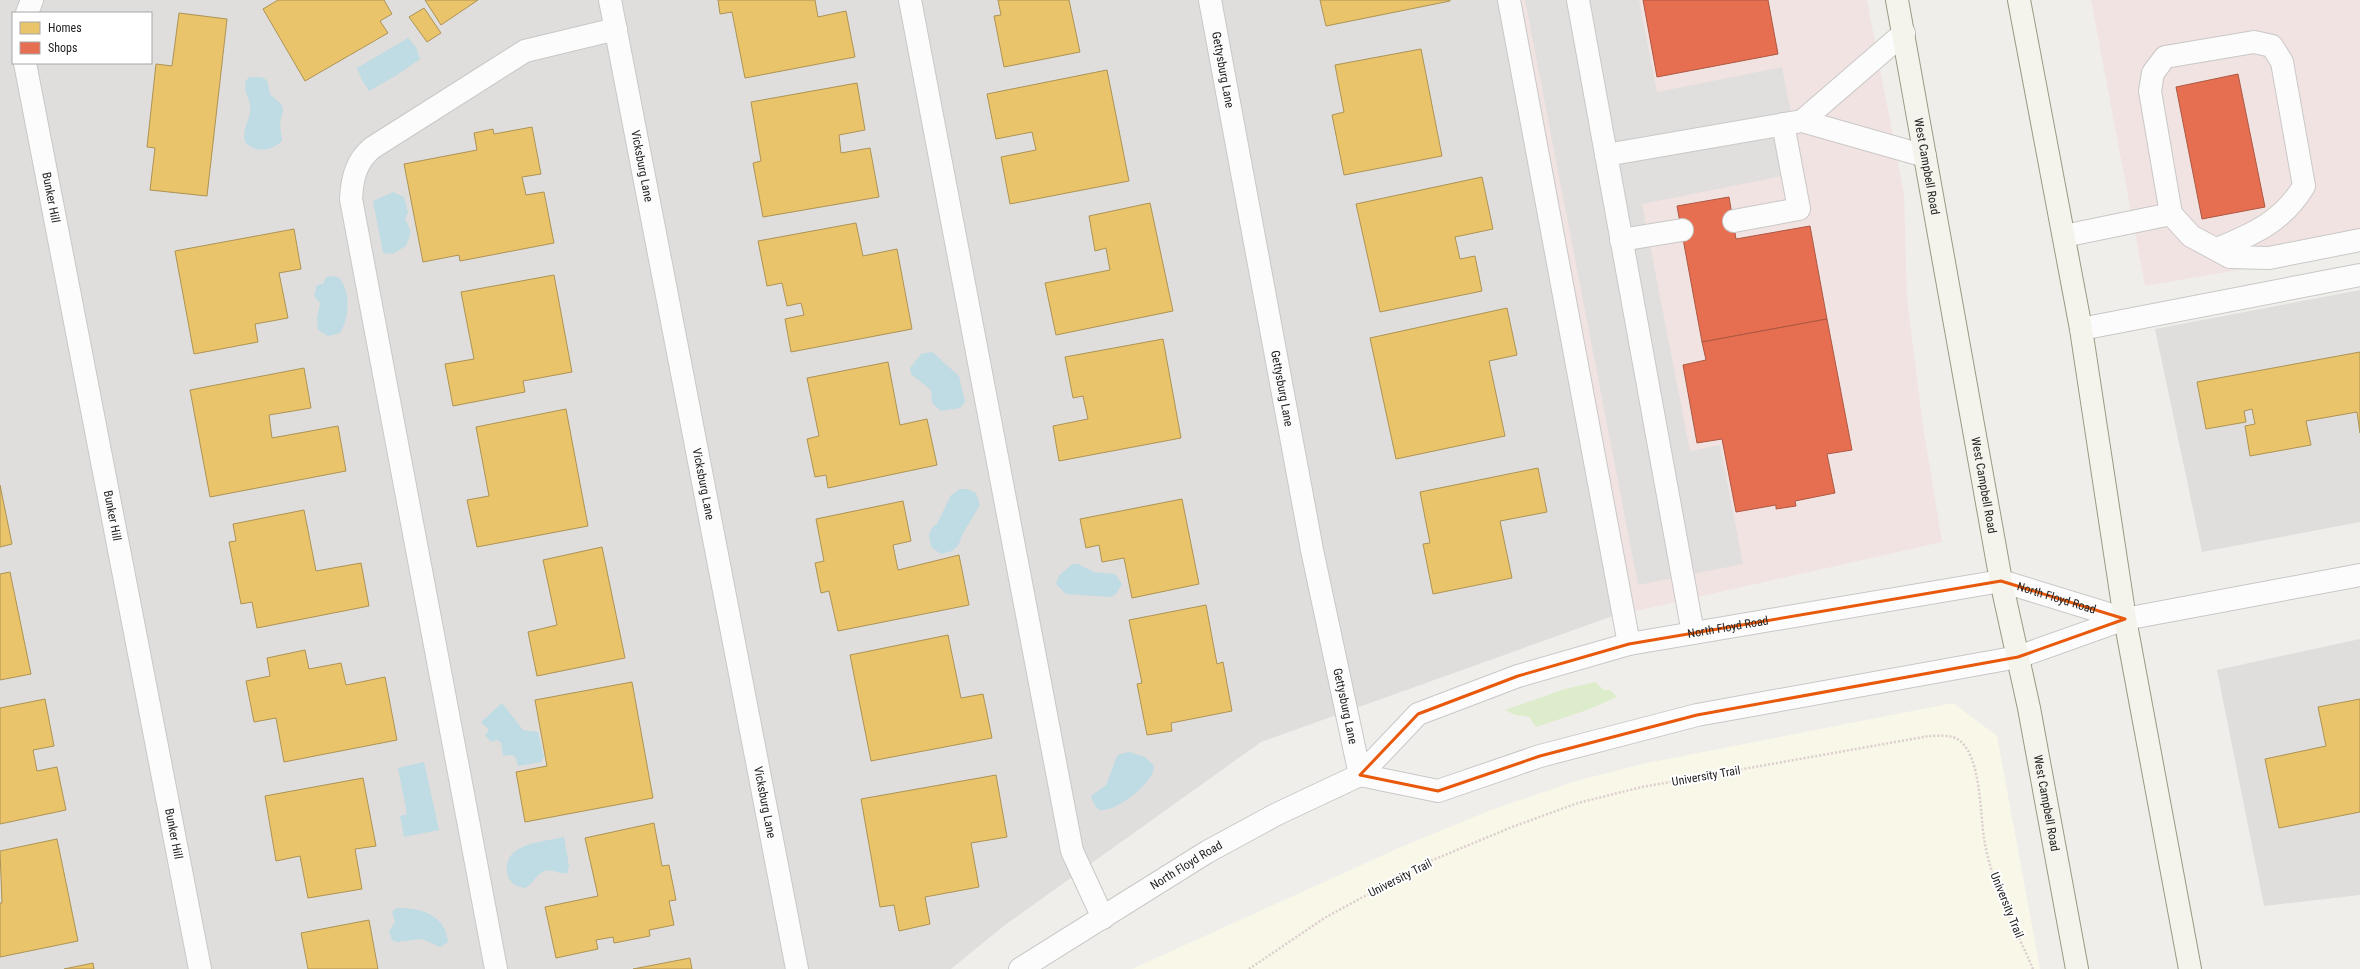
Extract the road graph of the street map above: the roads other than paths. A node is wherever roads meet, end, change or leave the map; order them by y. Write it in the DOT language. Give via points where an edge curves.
graph roads {
  1 [pos="32,0"];
  2 [pos="610,0"];
  3 [pos="910,0"];
  4 [pos="1210,0"];
  5 [pos="1509,0"];
  6 [pos="1578,0"];
  7 [pos="1897,0"];
  8 [pos="2019,0"];
  9 [pos="27,12"];
  10 [pos="616,29"];
  11 [pos="1904,33"];
  12 [pos="26,64"];
  13 [pos="1793,122"];
  14 [pos="1606,155"];
  15 [pos="1925,156"];
  16 [pos="2171,214"];
  17 [pos="1734,221"];
  18 [pos="1682,230"];
  19 [pos="2064,236"];
  20 [pos="1621,240"];
  21 [pos="2360,240"];
  22 [pos="2217,249"];
  23 [pos="2360,275"];
  24 [pos="2081,329"];
  25 [pos="2360,575"];
  26 [pos="2001,580"];
  27 [pos="2125,619"];
  28 [pos="1693,633"];
  29 [pos="1628,644"];
  30 [pos="2018,657"];
  31 [pos="1360,775"];
  32 [pos="1103,918"];
  33 [pos="200,969"];
  34 [pos="496,969"];
  35 [pos="797,969"];
  36 [pos="1020,969"];
  37 [pos="2077,969"];
  38 [pos="2190,969"];
  1 -- 9 [label="street"];
  2 -- 10 [label="street, Vicksburg Lane"];
  3 -- 32 [label="street" via="1072,851"];
  4 -- 31 [label="street, Gettysburg Lane" via="1312,550"];
  5 -- 29 [label="street"];
  6 -- 14 [label="street"];
  7 -- 11 [label="main road, West Campbell Road"];
  8 -- 19 [label="main road"];
  10 -- 34 [label="street" via="525,51 372,148 359,162 352,185 351,199"];
  10 -- 35 [label="street, Vicksburg Lane"];
  11 -- 13 [label="street"];
  11 -- 15 [label="main road, West Campbell Road"];
  12 -- 33 [label="street, Bunker Hill"];
  13 -- 14 [label="street"];
  13 -- 15 [label="street"];
  13 -- 17 [label="street" via="1799,209"];
  14 -- 20 [label="street"];
  15 -- 26 [label="main road, West Campbell Road"];
  16 -- 19 [label="street"];
  16 -- 22 [label="street" via="2191,236"];
  16 -- 22 [label="street" via="2150,91 2153,73 2165,57 2254,42 2272,46 2282,62 2304,186 2293,204 2254,234"];
  18 -- 20 [label="street"];
  19 -- 24 [label="main road"];
  20 -- 28 [label="street"];
  21 -- 22 [label="street" via="2269,258 2230,257"];
  23 -- 24 [label="street"];
  24 -- 27 [label="main road"];
  25 -- 27 [label="street, North Floyd Road"];
  26 -- 27 [label="street, North Floyd Road"];
  26 -- 28 [label="street, North Floyd Road"];
  26 -- 30 [label="main road, West Campbell Road"];
  27 -- 30 [label="street, North Floyd Road"];
  27 -- 38 [label="main road"];
  28 -- 29 [label="street, North Floyd Road"];
  29 -- 31 [label="street, North Floyd Road" via="1518,676 1418,714"];
  30 -- 31 [label="street, North Floyd Road" via="1698,715 1540,756 1438,791"];
  30 -- 37 [label="main road, West Campbell Road"];
  31 -- 32 [label="street, North Floyd Road" via="1277,814 1208,852"];
  32 -- 36 [label="street, North Floyd Road"];
}
